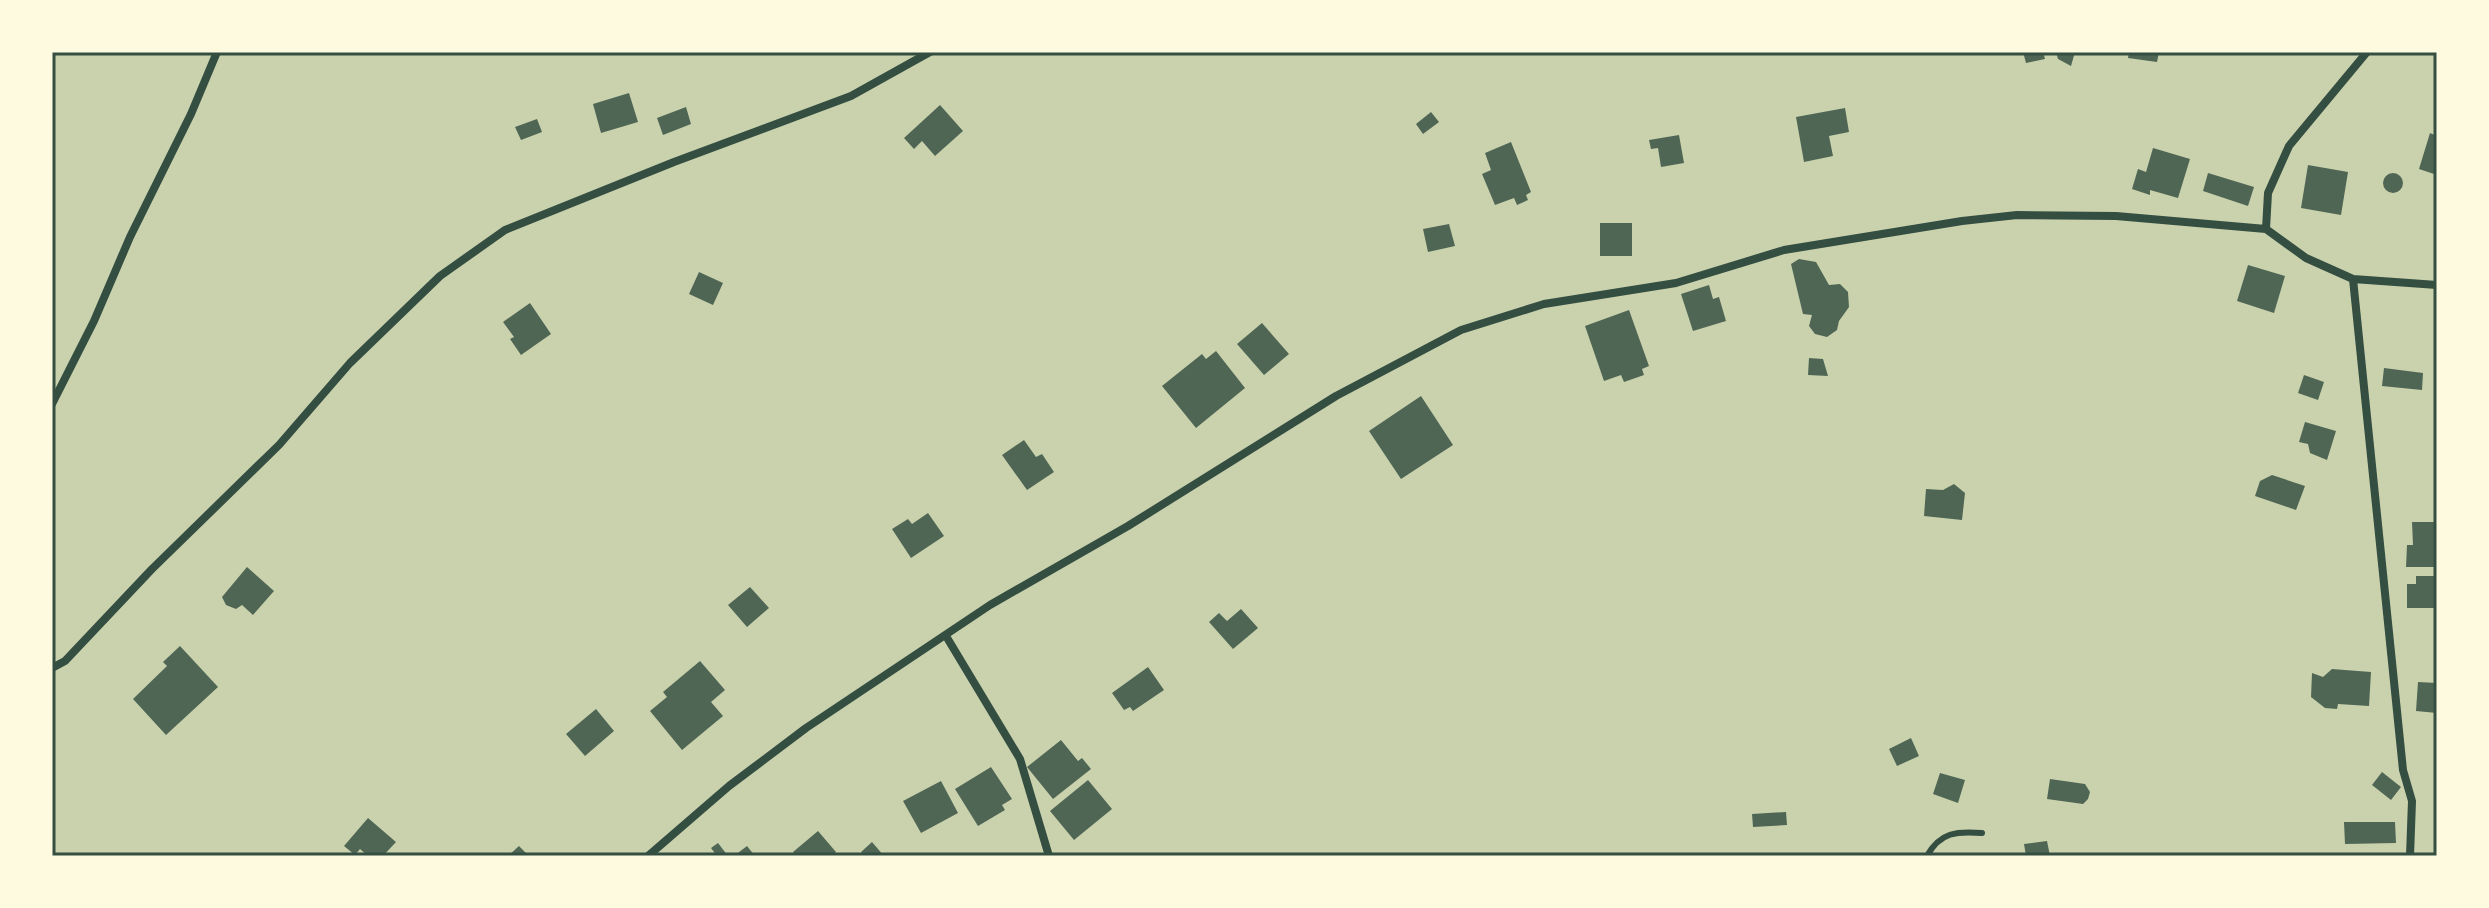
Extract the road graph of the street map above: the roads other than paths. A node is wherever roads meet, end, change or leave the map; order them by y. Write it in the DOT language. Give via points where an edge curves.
graph roads {
  1 [pos="217,52"];
  2 [pos="930,52"];
  3 [pos="2367,52"];
  4 [pos="2266,229"];
  5 [pos="2353,279"];
  6 [pos="2437,285"];
  7 [pos="52,404"];
  8 [pos="946,636"];
  9 [pos="52,668"];
  10 [pos="1982,833"];
  11 [pos="648,856"];
  12 [pos="1049,856"];
  13 [pos="1927,856"];
  14 [pos="2410,856"];
  1 -- 7 [label="street"];
  2 -- 9 [label="street" via="851,96 505,230 440,276 350,363 279,445 65,661"];
  3 -- 4 [label="street" via="2289,146 2268,193"];
  4 -- 5 [label="street" via="2306,258"];
  4 -- 8 [label="street" via="2116,216 2017,215 1962,221 1784,250 1676,283 1510,314 1461,330 1336,396"];
  5 -- 6 [label="street"];
  5 -- 14 [label="street" via="2403,770 2412,801"];
  8 -- 11 [label="street" via="806,728"];
  8 -- 12 [label="street" via="1020,759"];
  10 -- 13 [label="lane" via="1960,831 1934,842"];
}
